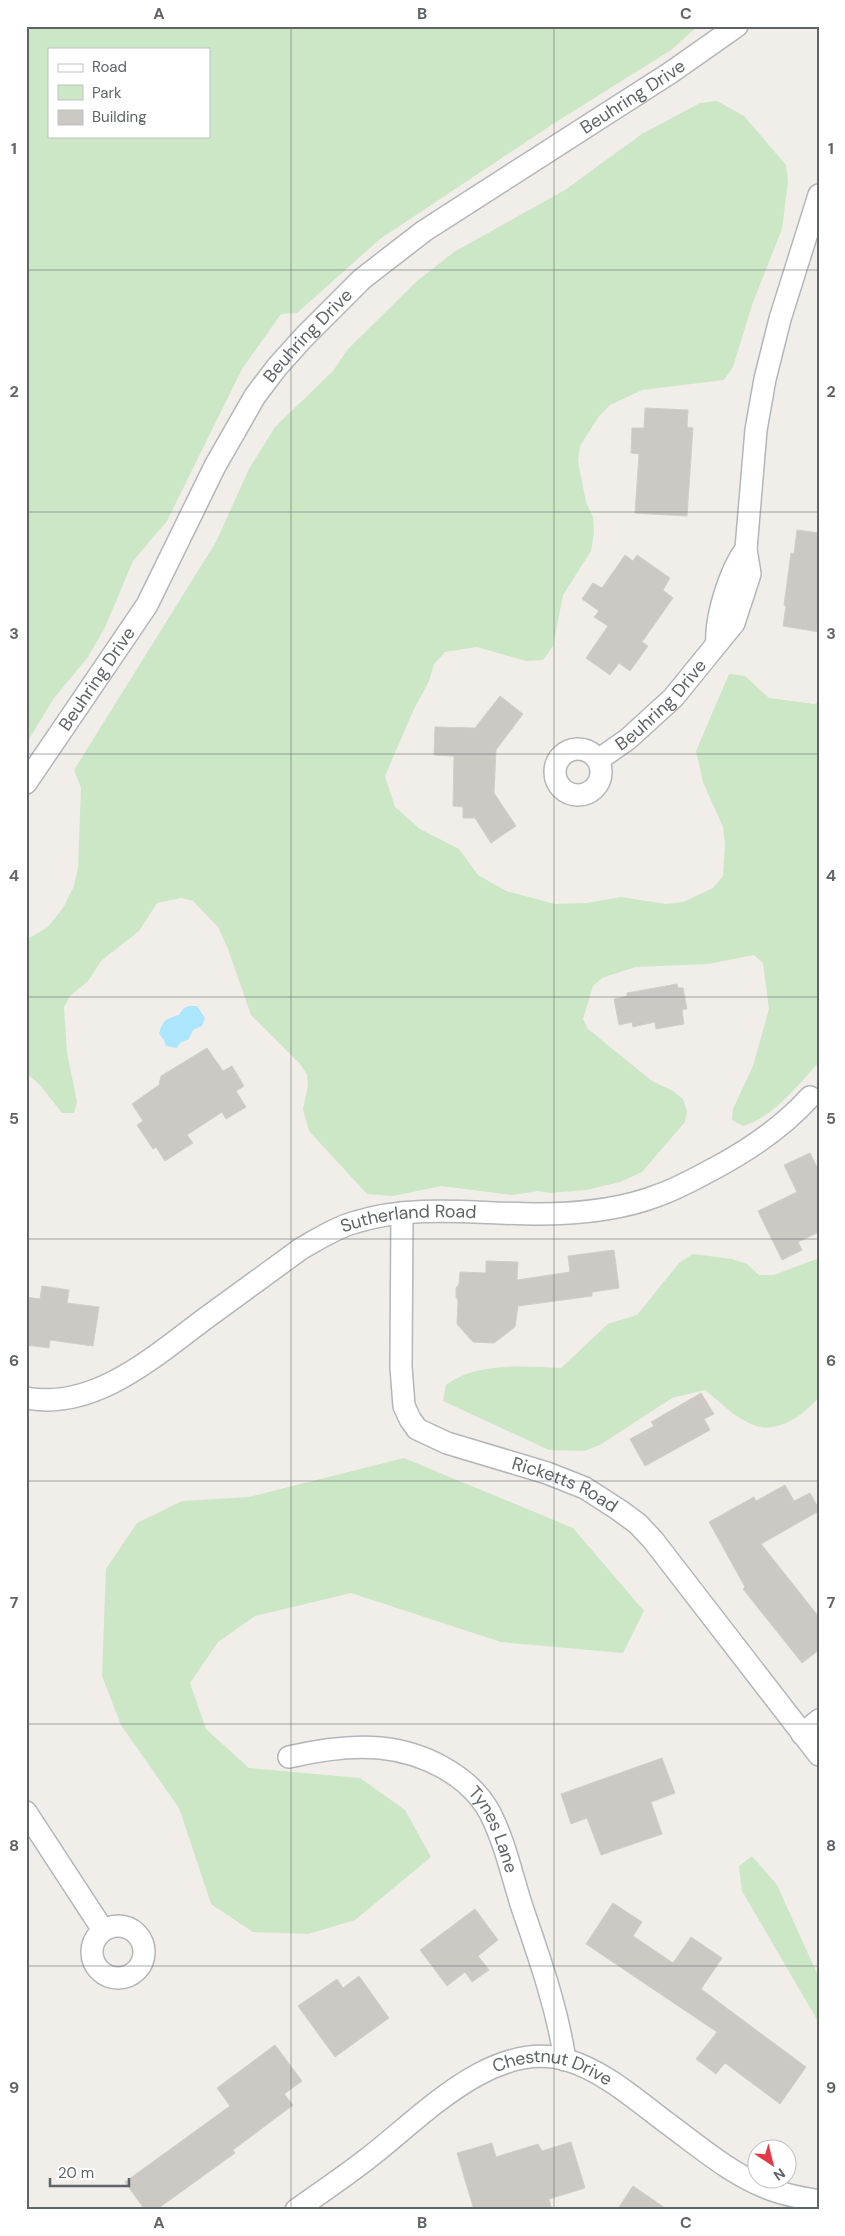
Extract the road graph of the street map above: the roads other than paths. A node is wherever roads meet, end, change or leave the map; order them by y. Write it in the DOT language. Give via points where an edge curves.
graph roads {
  1 [pos="737,26"];
  2 [pos="819,195"];
  3 [pos="598,760"];
  4 [pos="26,784"];
  5 [pos="810,1097"];
  6 [pos="402,1213"];
  7 [pos="26,1398"];
  8 [pos="819,1720"];
  9 [pos="802,1734"];
  10 [pos="819,1755"];
  11 [pos="289,1756"];
  12 [pos="26,1812"];
  13 [pos="103,1930"];
  14 [pos="565,2060"];
  15 [pos="819,2201"];
  16 [pos="296,2210"];
  1 -- 4 [label="street, Beuhring Drive" via="424,232 362,279 304,337 256,396 215,466 146,605"];
  2 -- 3 [label="street, Beuhring Drive" via="780,319 765,379 756,430 746,549 750,574 734,623 668,703 628,739"];
  5 -- 6 [label="street, Sutherland Road" via="785,1123 750,1149 686,1183 632,1204 573,1213"];
  6 -- 7 [label="street, Sutherland Road" via="356,1222 326,1234 124,1376 79,1395 57,1400"];
  6 -- 9 [label="street, Ricketts Road" via="401,1367 404,1406 410,1420 418,1429 447,1443 585,1488 638,1524"];
  8 -- 9 [label="street"];
  9 -- 10 [label="street, Ricketts Road"];
  11 -- 14 [label="street, Tynes Lane" via="352,1748 401,1752 444,1768 478,1795 500,1837 546,1978"];
  12 -- 13 [label="street"];
  14 -- 15 [label="street, Chestnut Drive" via="597,2073 737,2172 767,2188"];
  14 -- 16 [label="street, Chestnut Drive" via="543,2056 519,2060 469,2080"];
}
